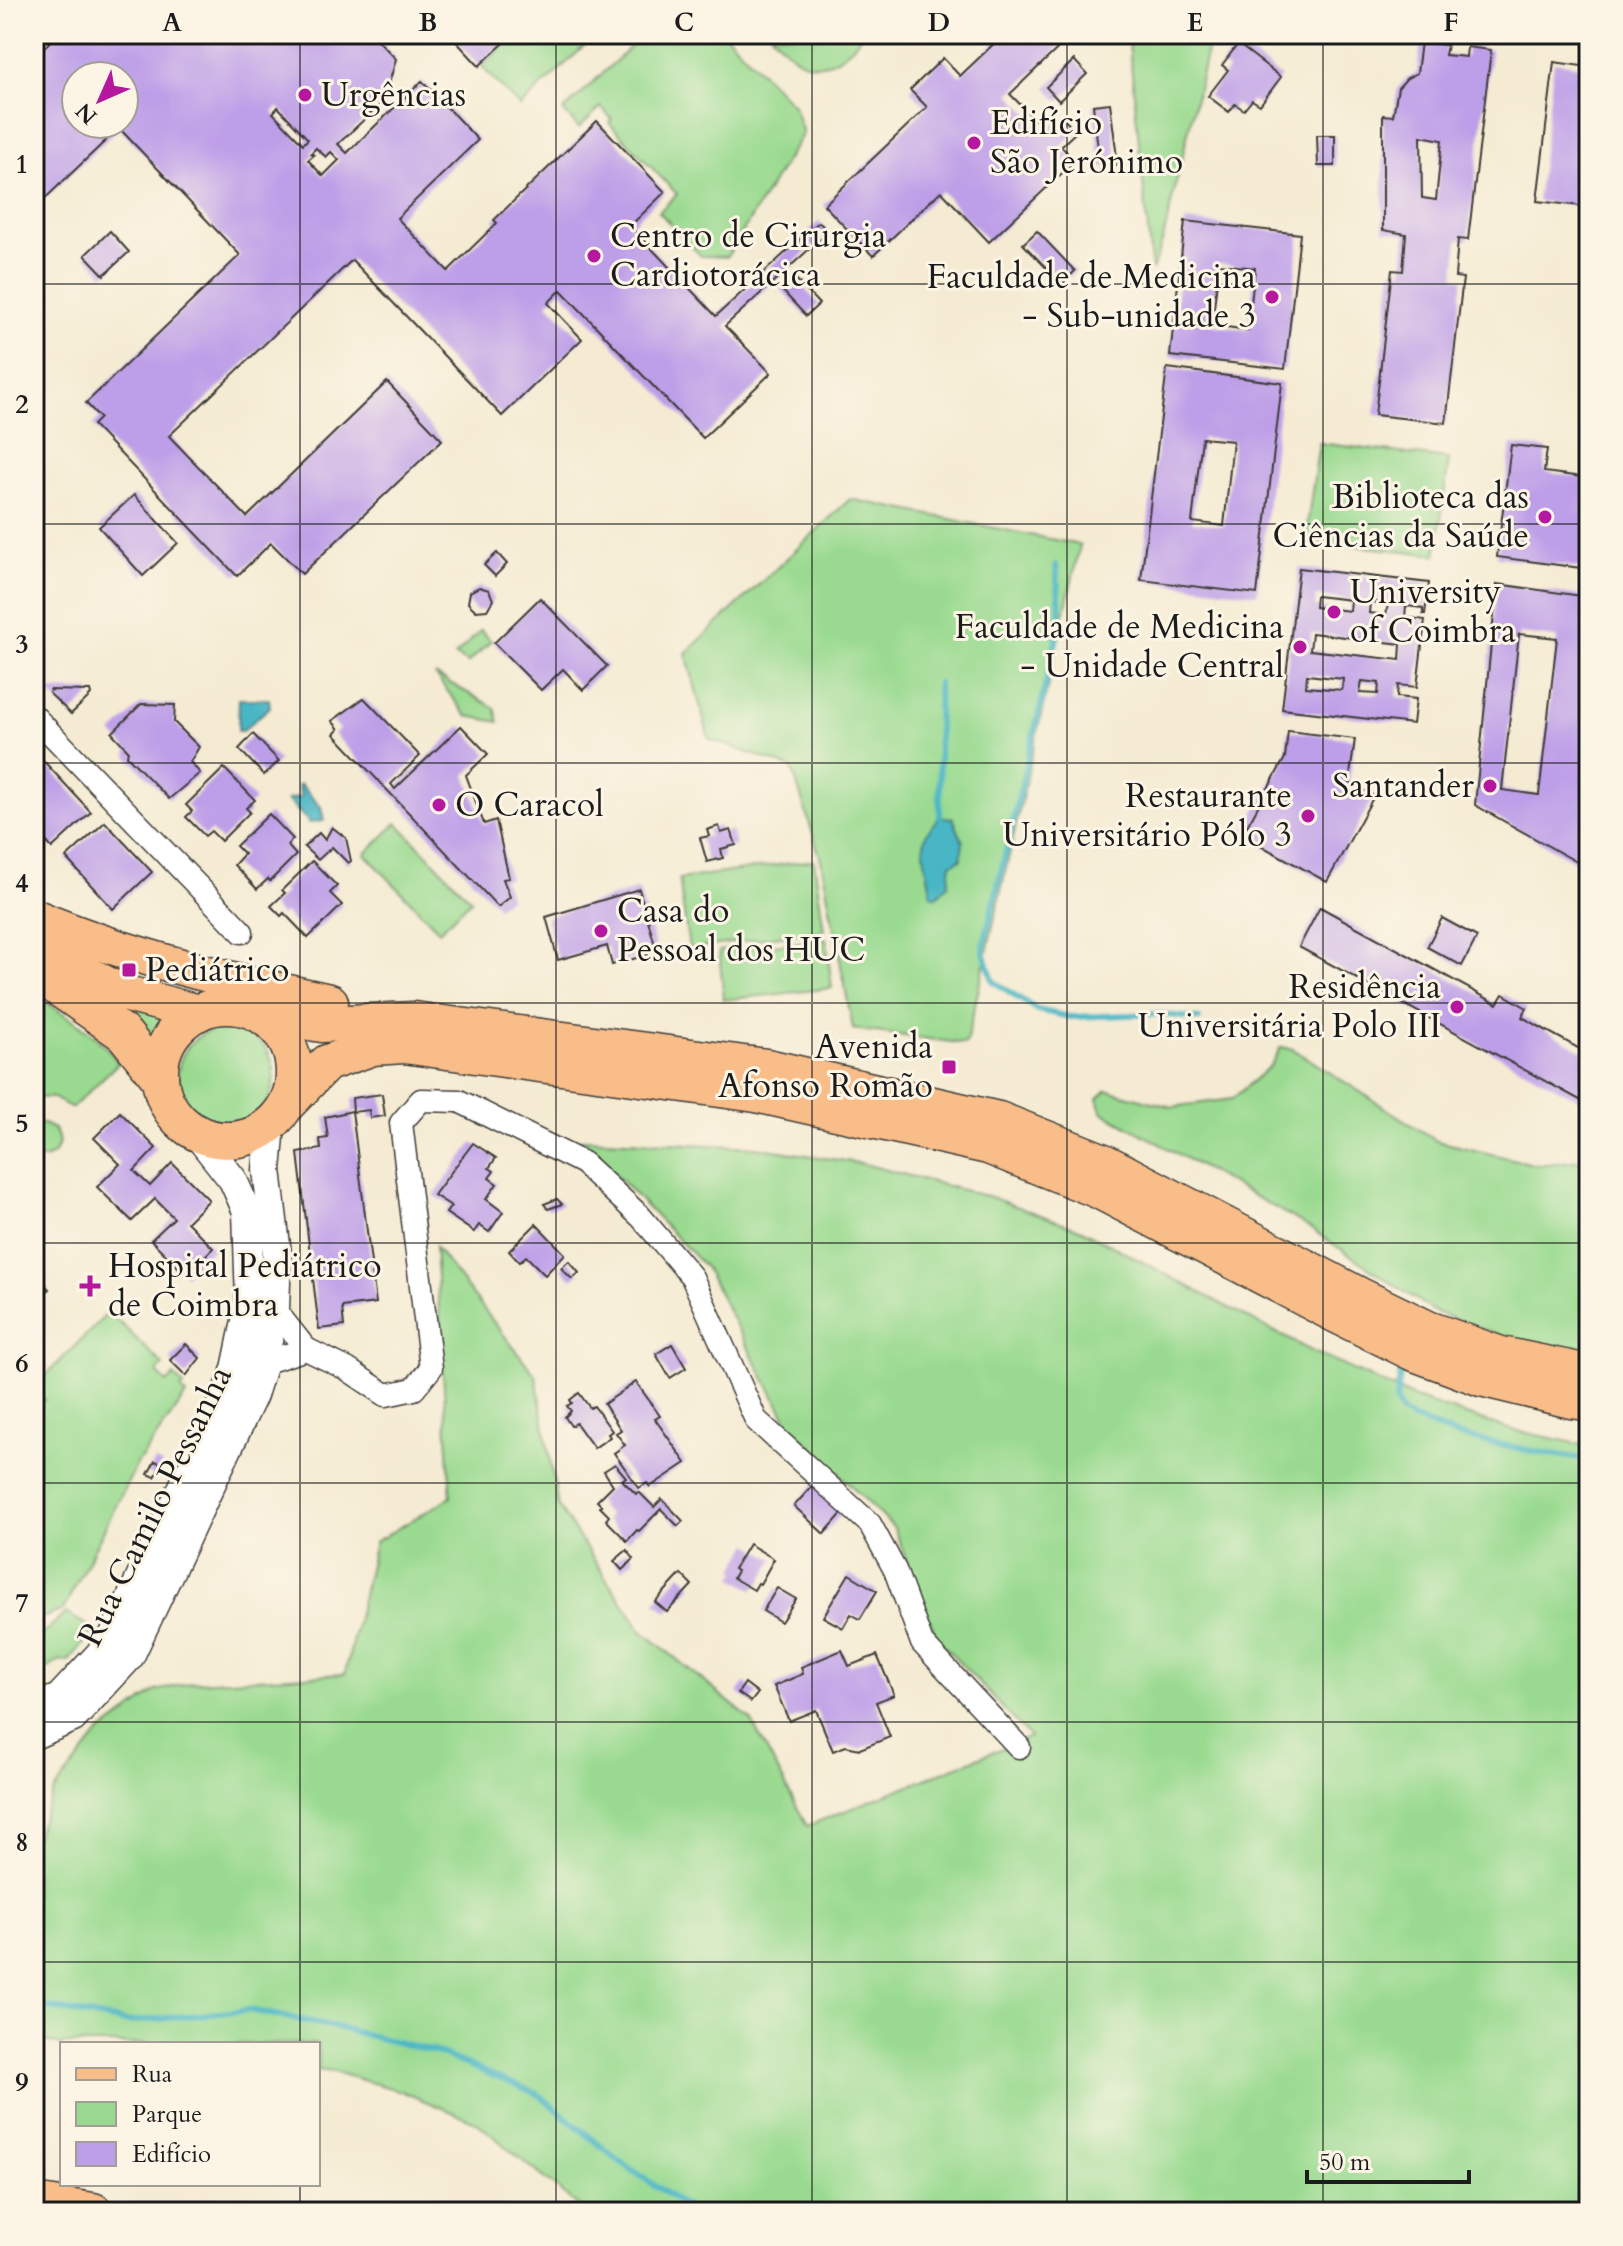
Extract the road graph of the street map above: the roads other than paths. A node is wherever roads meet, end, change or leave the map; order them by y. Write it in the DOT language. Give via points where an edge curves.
graph roads {
  1 [pos="34,716"];
  2 [pos="34,917"];
  3 [pos="242,932"];
  4 [pos="34,940"];
  5 [pos="34,971"];
  6 [pos="198,1013"];
  7 [pos="259,1014"];
  8 [pos="414,1020"];
  9 [pos="160,1079"];
  10 [pos="279,1114"];
  11 [pos="196,1133"];
  12 [pos="275,1310"];
  13 [pos="306,1349"];
  14 [pos="263,1363"];
  15 [pos="1589,1373"];
  16 [pos="1589,1402"];
  17 [pos="34,1708"];
  18 [pos="34,1735"];
  19 [pos="1019,1747"];
  20 [pos="34,2203"];
  21 [pos="93,2212"];
  1 -- 3 [label="street"];
  2 -- 8 [label="main road" via="83,938 229,981"];
  4 -- 6 [label="main road" via="120,992"];
  5 -- 9 [label="main road" via="124,1034"];
  6 -- 7 [label="main road" via="218,1006"];
  6 -- 9 [label="main road" via="173,1033 160,1063"];
  7 -- 8 [label="main road" via="322,1024"];
  7 -- 10 [label="main road" via="281,1035 294,1064 294,1084"];
  8 -- 15 [label="main road" via="767,1067 999,1120 1104,1162 1428,1329 1501,1355"];
  9 -- 11 [label="main road" via="165,1101"];
  10 -- 11 [label="main road" via="254,1135 235,1141"];
  10 -- 12 [label="street, Rua Camilo Pessanha" via="267,1170 277,1254"];
  10 -- 16 [label="main road" via="327,1063 373,1047 404,1045 756,1094 988,1146 1098,1190 1412,1352 1481,1378"];
  11 -- 17 [label="street, Rua Camilo Pessanha" via="233,1180 247,1211 250,1302 236,1369 110,1643 59,1698"];
  12 -- 13 [label="street"];
  12 -- 14 [label="street, Rua Camilo Pessanha"];
  13 -- 14 [label="street"];
  13 -- 19 [label="street" via="386,1395 414,1389 431,1368 401,1123 421,1100 459,1101 583,1163 641,1217 692,1277 756,1420 870,1524 895,1570 922,1643"];
  14 -- 18 [label="street, Rua Camilo Pessanha" via="253,1395 130,1656 73,1718"];
  20 -- 21 [label="highway"];
}
